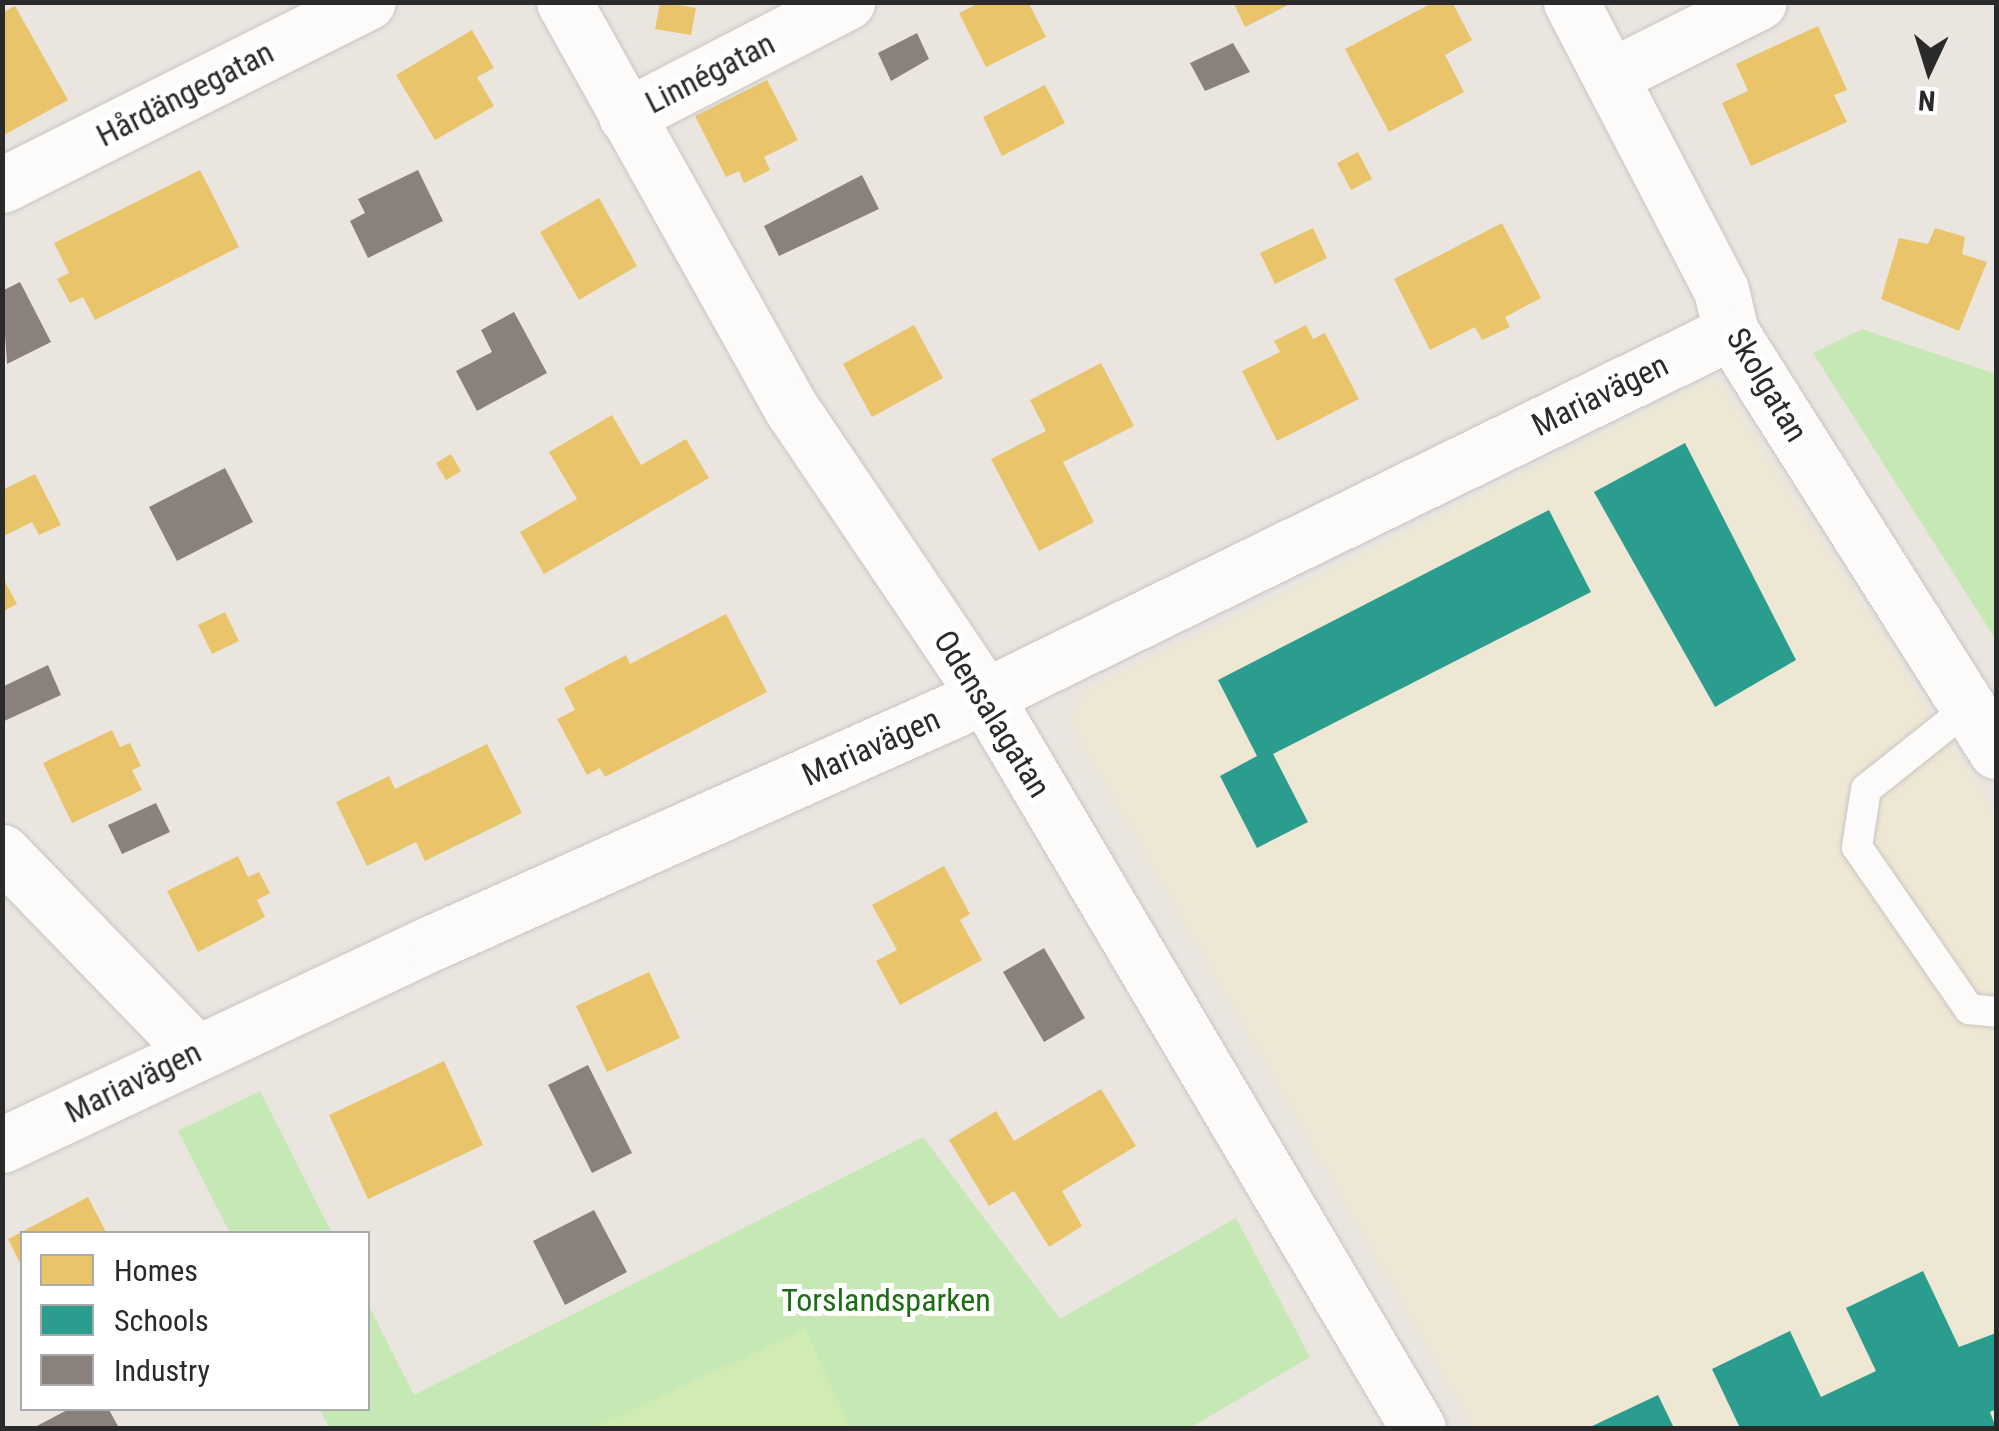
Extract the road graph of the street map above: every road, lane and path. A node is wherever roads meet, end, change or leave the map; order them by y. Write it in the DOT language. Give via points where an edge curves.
graph roads {
  1 [pos="368,2"];
  2 [pos="564,2"];
  3 [pos="848,2"];
  4 [pos="1571,2"];
  5 [pos="1759,2"];
  6 [pos="1613,76"];
  7 [pos="626,116"];
  8 [pos="2,186"];
  9 [pos="1731,332"];
  10 [pos="985,696"];
  11 [pos="1987,714"];
  12 [pos="2,852"];
  13 [pos="1996,1012"];
  14 [pos="196,1052"];
  15 [pos="2,1145"];
  16 [pos="1418,1428"];
  1 -- 8 [label="street, Hårdängegatan"];
  2 -- 7 [label="street, Odensalagatan"];
  3 -- 7 [label="street, Linnégatan"];
  4 -- 6 [label="street, Skolgatan"];
  5 -- 6 [label="street"];
  6 -- 9 [label="street, Skolgatan" via="1721,290"];
  7 -- 10 [label="street, Odensalagatan" via="793,411"];
  9 -- 10 [label="street, Mariavägen"];
  9 -- 11 [label="street, Skolgatan"];
  10 -- 14 [label="street, Mariavägen"];
  10 -- 16 [label="street, Odensalagatan"];
  11 -- 13 [label="lane" via="1866,789 1857,847 1968,1008"];
  12 -- 14 [label="street"];
  14 -- 15 [label="street, Mariavägen"];
}
